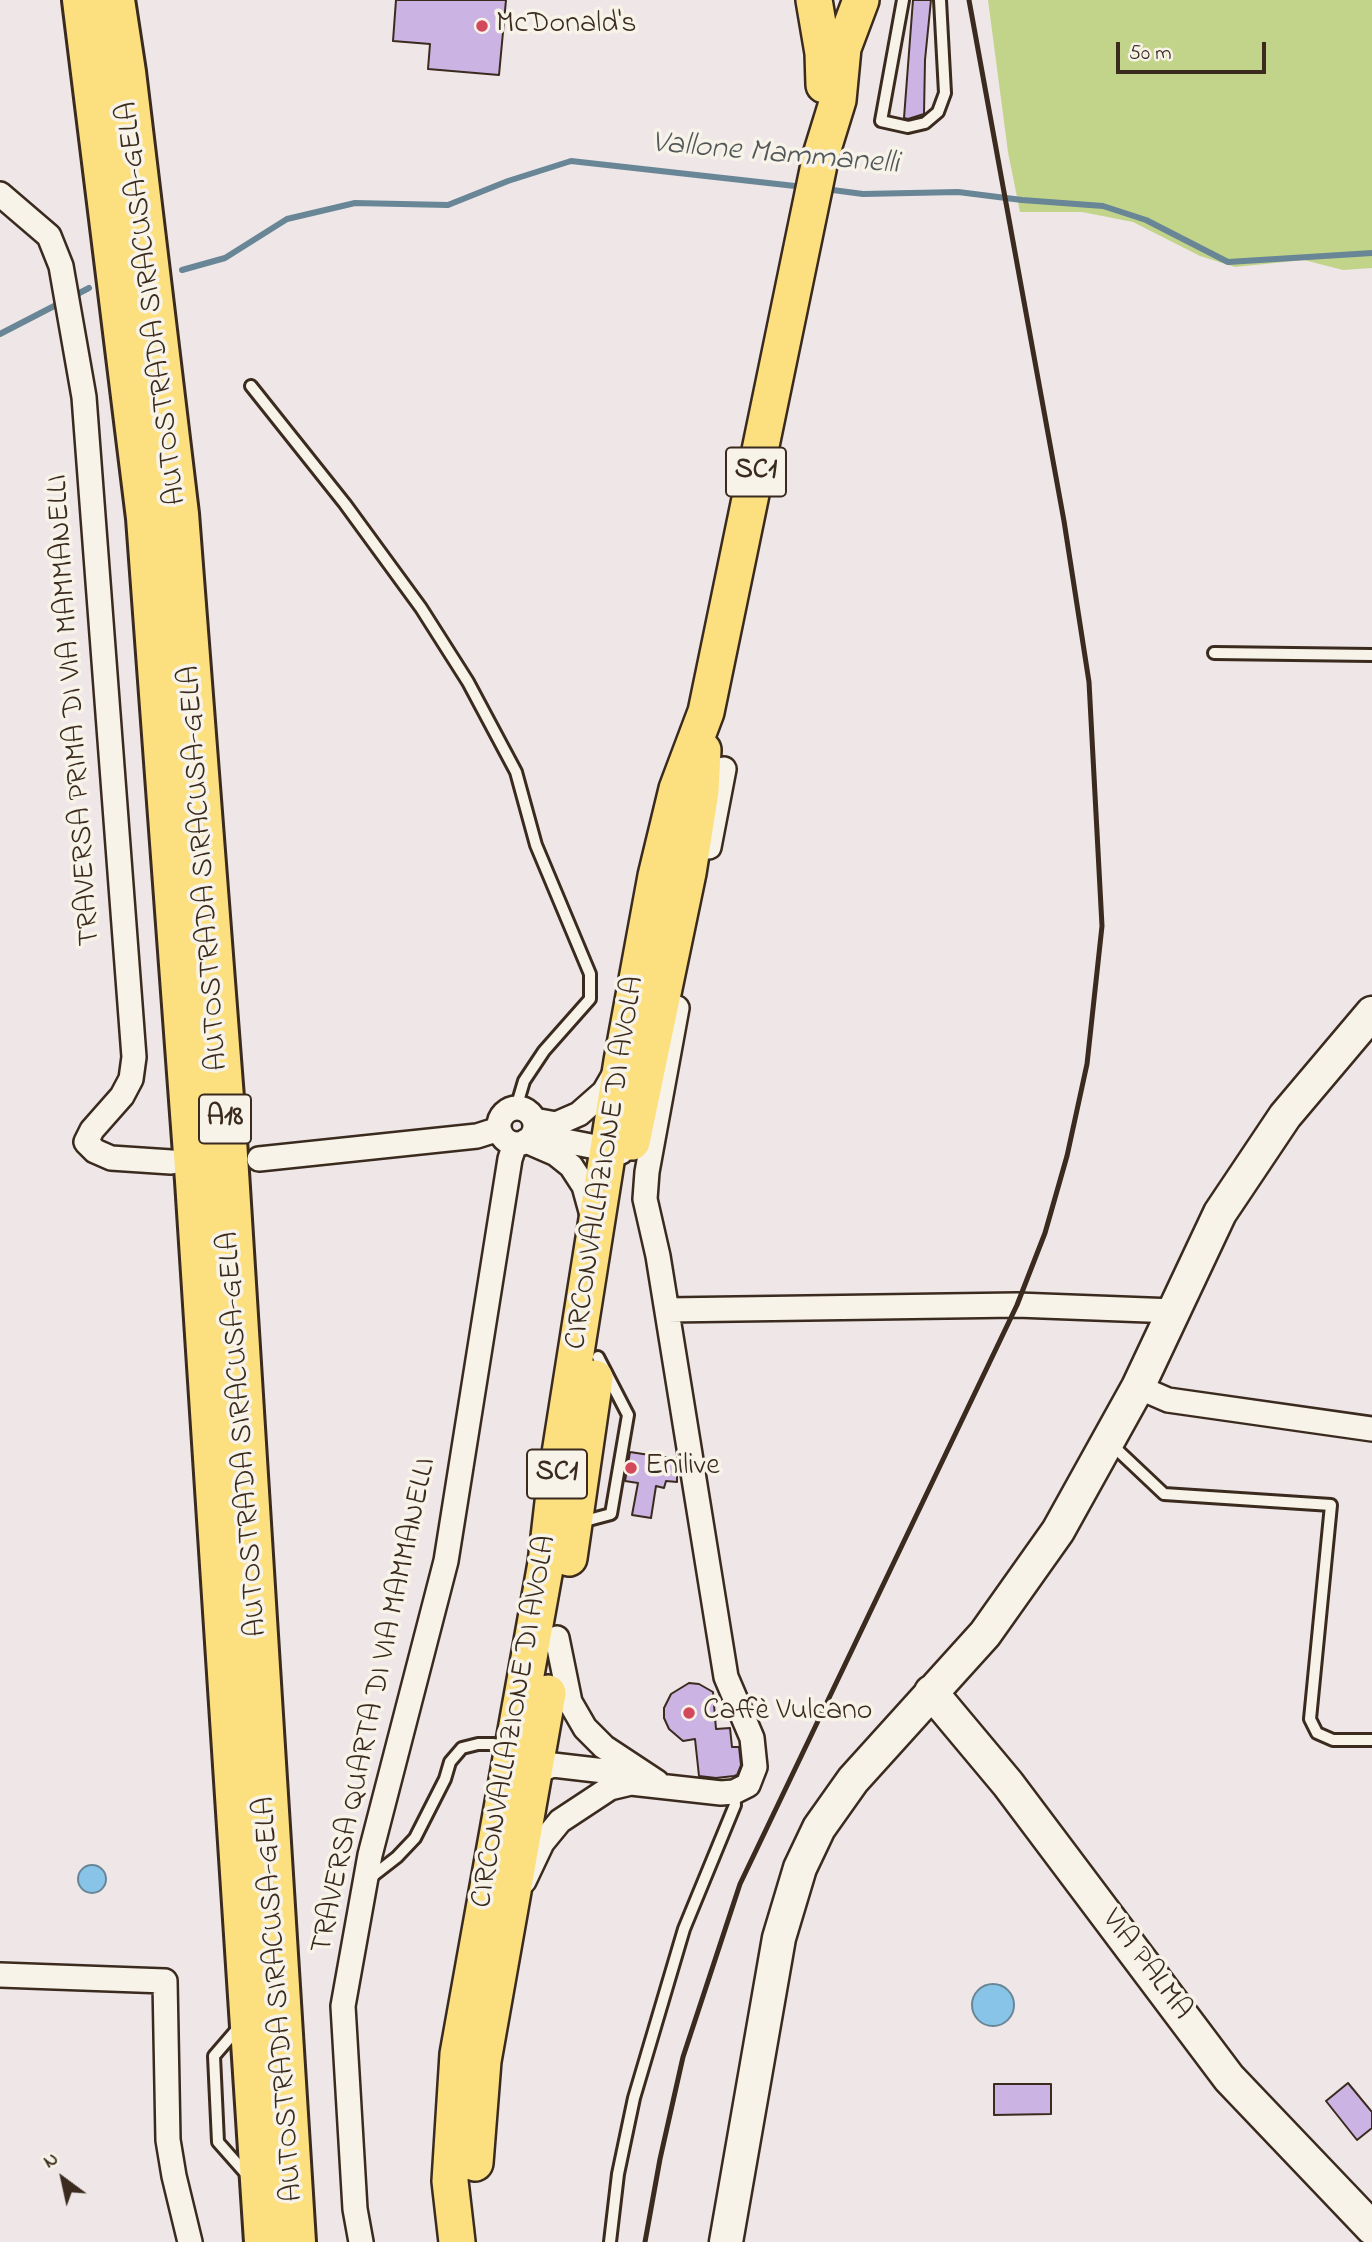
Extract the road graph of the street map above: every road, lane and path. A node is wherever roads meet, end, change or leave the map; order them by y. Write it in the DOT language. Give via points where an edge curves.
graph roads {
  1 [pos="82,0"];
  2 [pos="115,0"];
  3 [pos="814,0"];
  4 [pos="860,0"];
  5 [pos="903,0"];
  6 [pos="940,0"];
  7 [pos="821,155"];
  8 [pos="0,194"];
  9 [pos="251,386"];
  10 [pos="1214,653"];
  11 [pos="1372,655"];
  12 [pos="706,712"];
  13 [pos="724,769"];
  14 [pos="1372,1013"];
  15 [pos="622,1061"];
  16 [pos="525,1129"];
  17 [pos="620,1144"];
  18 [pos="258,1159"];
  19 [pos="171,1162"];
  20 [pos="595,1226"];
  21 [pos="667,1310"];
  22 [pos="1174,1311"];
  23 [pos="1138,1387"];
  24 [pos="1372,1429"];
  25 [pos="1108,1441"];
  26 [pos="557,1639"];
  27 [pos="931,1692"];
  28 [pos="1372,1740"];
  29 [pos="518,1764"];
  30 [pos="646,1782"];
  31 [pos="734,1792"];
  32 [pos="365,1882"];
  33 [pos="511,1905"];
  34 [pos="0,1975"];
  35 [pos="1367,2227"];
  36 [pos="190,2242"];
  37 [pos="264,2242"];
  38 [pos="296,2242"];
  39 [pos="361,2242"];
  40 [pos="459,2242"];
  41 [pos="610,2242"];
  42 [pos="726,2242"];
  1 -- 37 [label="highway, AUTOSTRADA SIRACUSA-GELA / A18" via="146,518 195,1181"];
  2 -- 38 [label="highway, AUTOSTRADA SIRACUSA-GELA / A18" via="179,514 226,1124"];
  3 -- 4 [label="main road" via="839,10"];
  3 -- 7 [label="main road" via="824,69"];
  4 -- 7 [label="main road" via="843,48 838,100"];
  5 -- 6 [label="lane" via="881,121 908,127 925,123 938,112 946,93"];
  7 -- 12 [label="main road, CIRCONVALLAZIONE DI AVOLA / SC1"];
  8 -- 19 [label="street, TRAVERSA PRIMA DI VIA MAMMANELLI" via="49,236 61,265 84,397 134,1058 122,1096 86,1142 111,1158"];
  9 -- 16 [label="lane" via="421,608 468,682 516,772 536,845 590,974 590,999 524,1081"];
  10 -- 11 [label="lane"];
  12 -- 15 [label="main road, CIRCONVALLAZIONE DI AVOLA / SC1" via="677,789 656,876"];
  12 -- 17 [label="main road, CIRCONVALLAZIONE DI AVOLA / SC1" via="701,791 688,873"];
  13 -- 21 [label="street" via="647,1172 645,1199"];
  14 -- 22 [label="main road" via="1285,1116 1220,1213"];
  15 -- 16 [label="street" via="604,1091 579,1114"];
  15 -- 17 [label="main road, CIRCONVALLAZIONE DI AVOLA / SC1"];
  16 -- 17 [label="street"];
  16 -- 18 [label="street"];
  16 -- 20 [label="street" via="570,1166 584,1186"];
  16 -- 32 [label="street, TRAVERSA QUARTA DI VIA MAMMANELLI" via="510,1159 446,1561"];
  17 -- 20 [label="main road, CIRCONVALLAZIONE DI AVOLA / SC1"];
  17 -- 26 [label="main road, CIRCONVALLAZIONE DI AVOLA / SC1" via="598,1357"];
  20 -- 29 [label="main road, CIRCONVALLAZIONE DI AVOLA / SC1"];
  21 -- 22 [label="street" via="1017,1305"];
  21 -- 31 [label="street" via="726,1677 752,1738 755,1767 748,1785"];
  22 -- 23 [label="main road"];
  23 -- 24 [label="street" via="1168,1400"];
  23 -- 25 [label="main road"];
  25 -- 27 [label="main road" via="1058,1531 985,1634"];
  25 -- 28 [label="lane" via="1164,1494 1331,1505 1310,1719 1317,1733 1333,1740"];
  26 -- 29 [label="main road, CIRCONVALLAZIONE DI AVOLA / SC1"];
  26 -- 30 [label="street" via="565,1684 577,1716 604,1747"];
  27 -- 35 [label="main road, VIA PALMA" via="1008,1784 1229,2078"];
  27 -- 42 [label="main road" via="853,1780 819,1828 800,1868 779,1938"];
  29 -- 30 [label="street" via="552,1779"];
  29 -- 32 [label="lane" via="494,1744 462,1748 450,1762 415,1838"];
  29 -- 33 [label="main road, CIRCONVALLAZIONE DI AVOLA / SC1"];
  29 -- 40 [label="main road, CIRCONVALLAZIONE DI AVOLA / SC1" via="458,2054 450,2181"];
  30 -- 31 [label="street"];
  30 -- 33 [label="street" via="610,1788 560,1821 542,1843"];
  31 -- 41 [label="lane" via="735,1805 684,1929 634,2098"];
  32 -- 39 [label="street, TRAVERSA QUARTA DI VIA MAMMANELLI" via="343,2006"];
  33 -- 40 [label="main road, CIRCONVALLAZIONE DI AVOLA / SC1" via="484,2061 473,2187"];
  34 -- 36 [label="street" via="165,1981 168,2140"];
}
